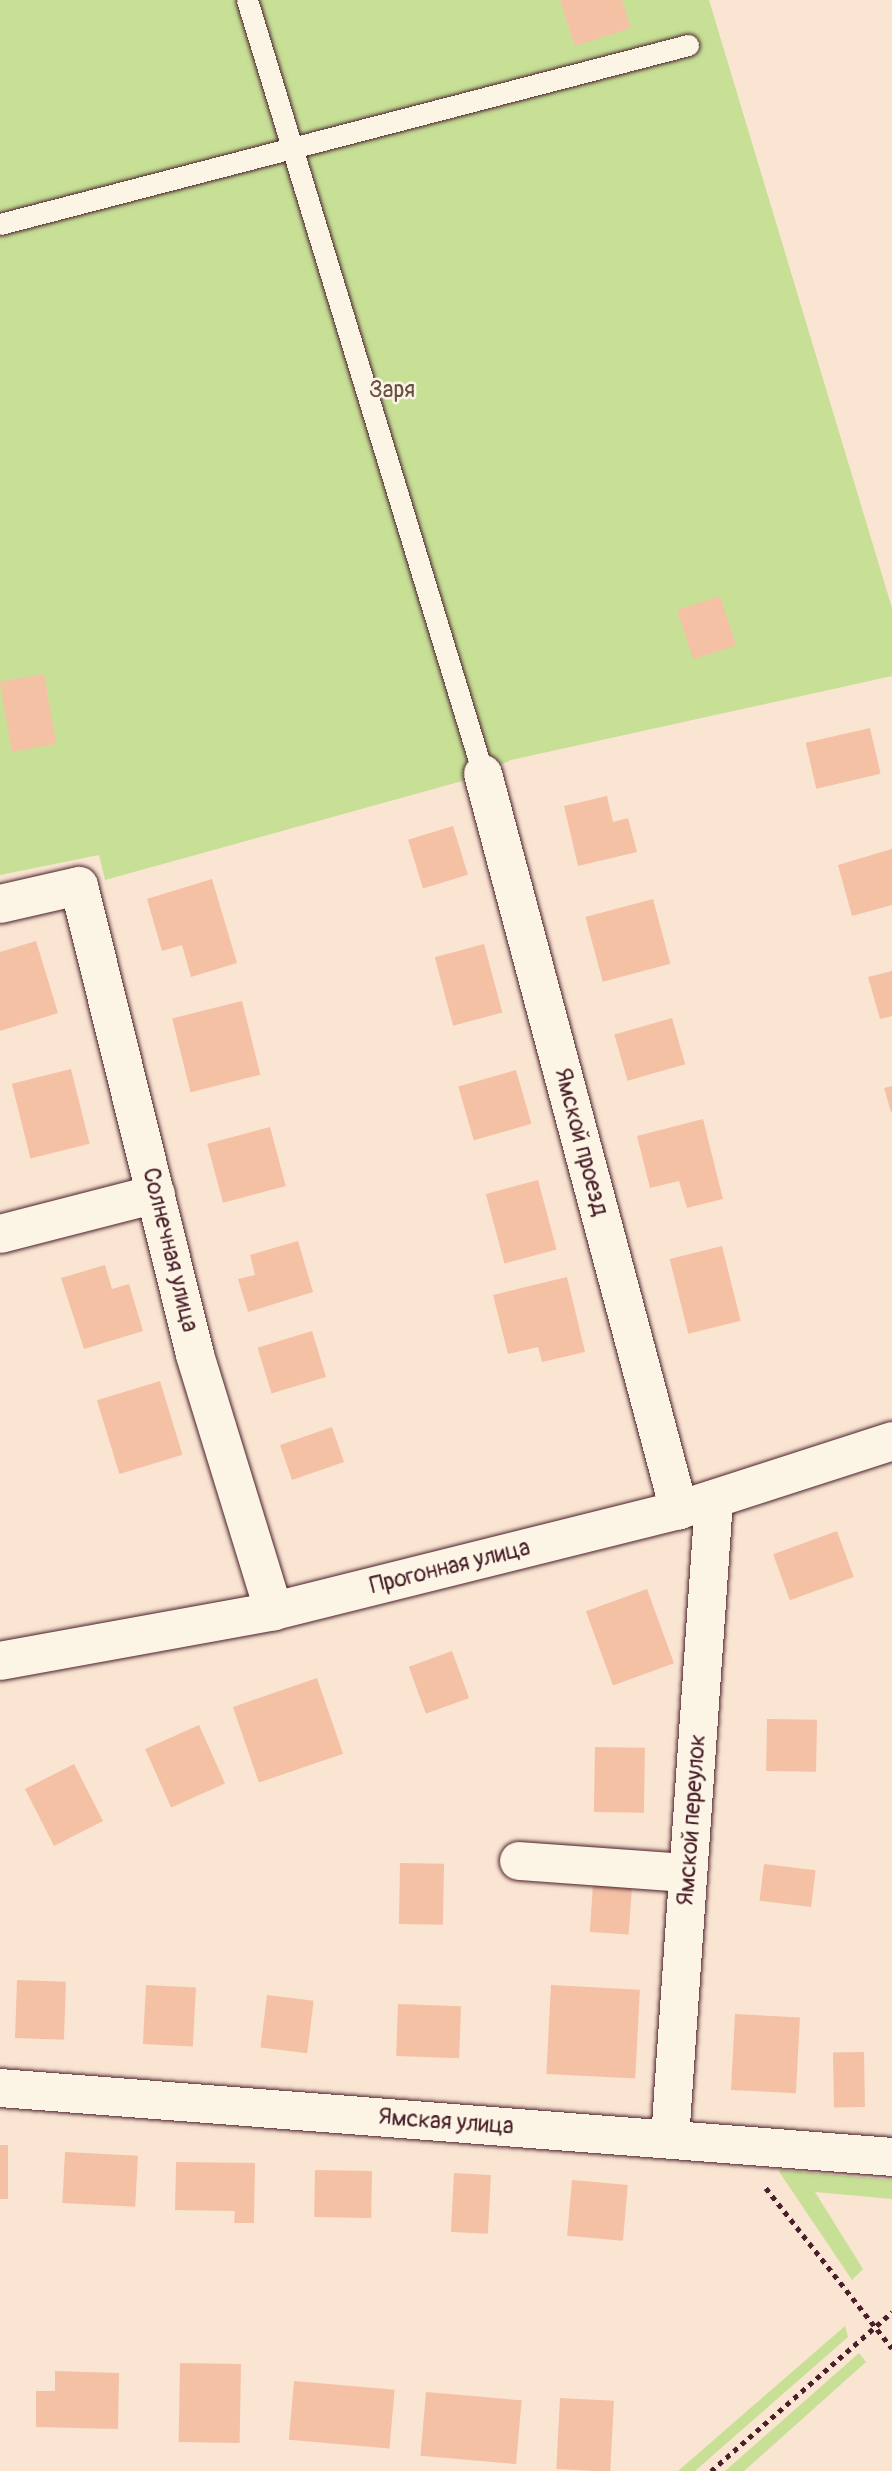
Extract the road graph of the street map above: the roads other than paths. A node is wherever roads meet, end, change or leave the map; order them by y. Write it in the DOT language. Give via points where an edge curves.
graph roads {
  1 [pos="247,0"];
  2 [pos="688,45"];
  3 [pos="293,150"];
  4 [pos="0,224"];
  5 [pos="483,774"];
  6 [pos="0,905"];
  7 [pos="156,1194"];
  8 [pos="0,1234"];
  9 [pos="892,1441"];
  10 [pos="696,1505"];
  11 [pos="274,1611"];
  12 [pos="0,1661"];
  13 [pos="519,1861"];
  14 [pos="688,1873"];
  15 [pos="0,2088"];
  16 [pos="670,2139"];
  17 [pos="892,2157"];
  1 -- 3 [label="lane"];
  2 -- 3 [label="lane"];
  3 -- 4 [label="lane"];
  3 -- 5 [label="lane"];
  5 -- 10 [label="street, Ямской проезд"];
  6 -- 7 [label="street, Солнечная улица" via="79,886"];
  7 -- 8 [label="street"];
  7 -- 11 [label="street, Солнечная улица" via="195,1355"];
  9 -- 10 [label="street, Прогонная улица"];
  10 -- 11 [label="street, Прогонная улица"];
  10 -- 14 [label="street, Ямской переулок"];
  11 -- 12 [label="street, Прогонная улица"];
  13 -- 14 [label="street"];
  14 -- 16 [label="street, Ямской переулок"];
  15 -- 16 [label="street, Ямская улица"];
  16 -- 17 [label="street, Ямская улица"];
}
